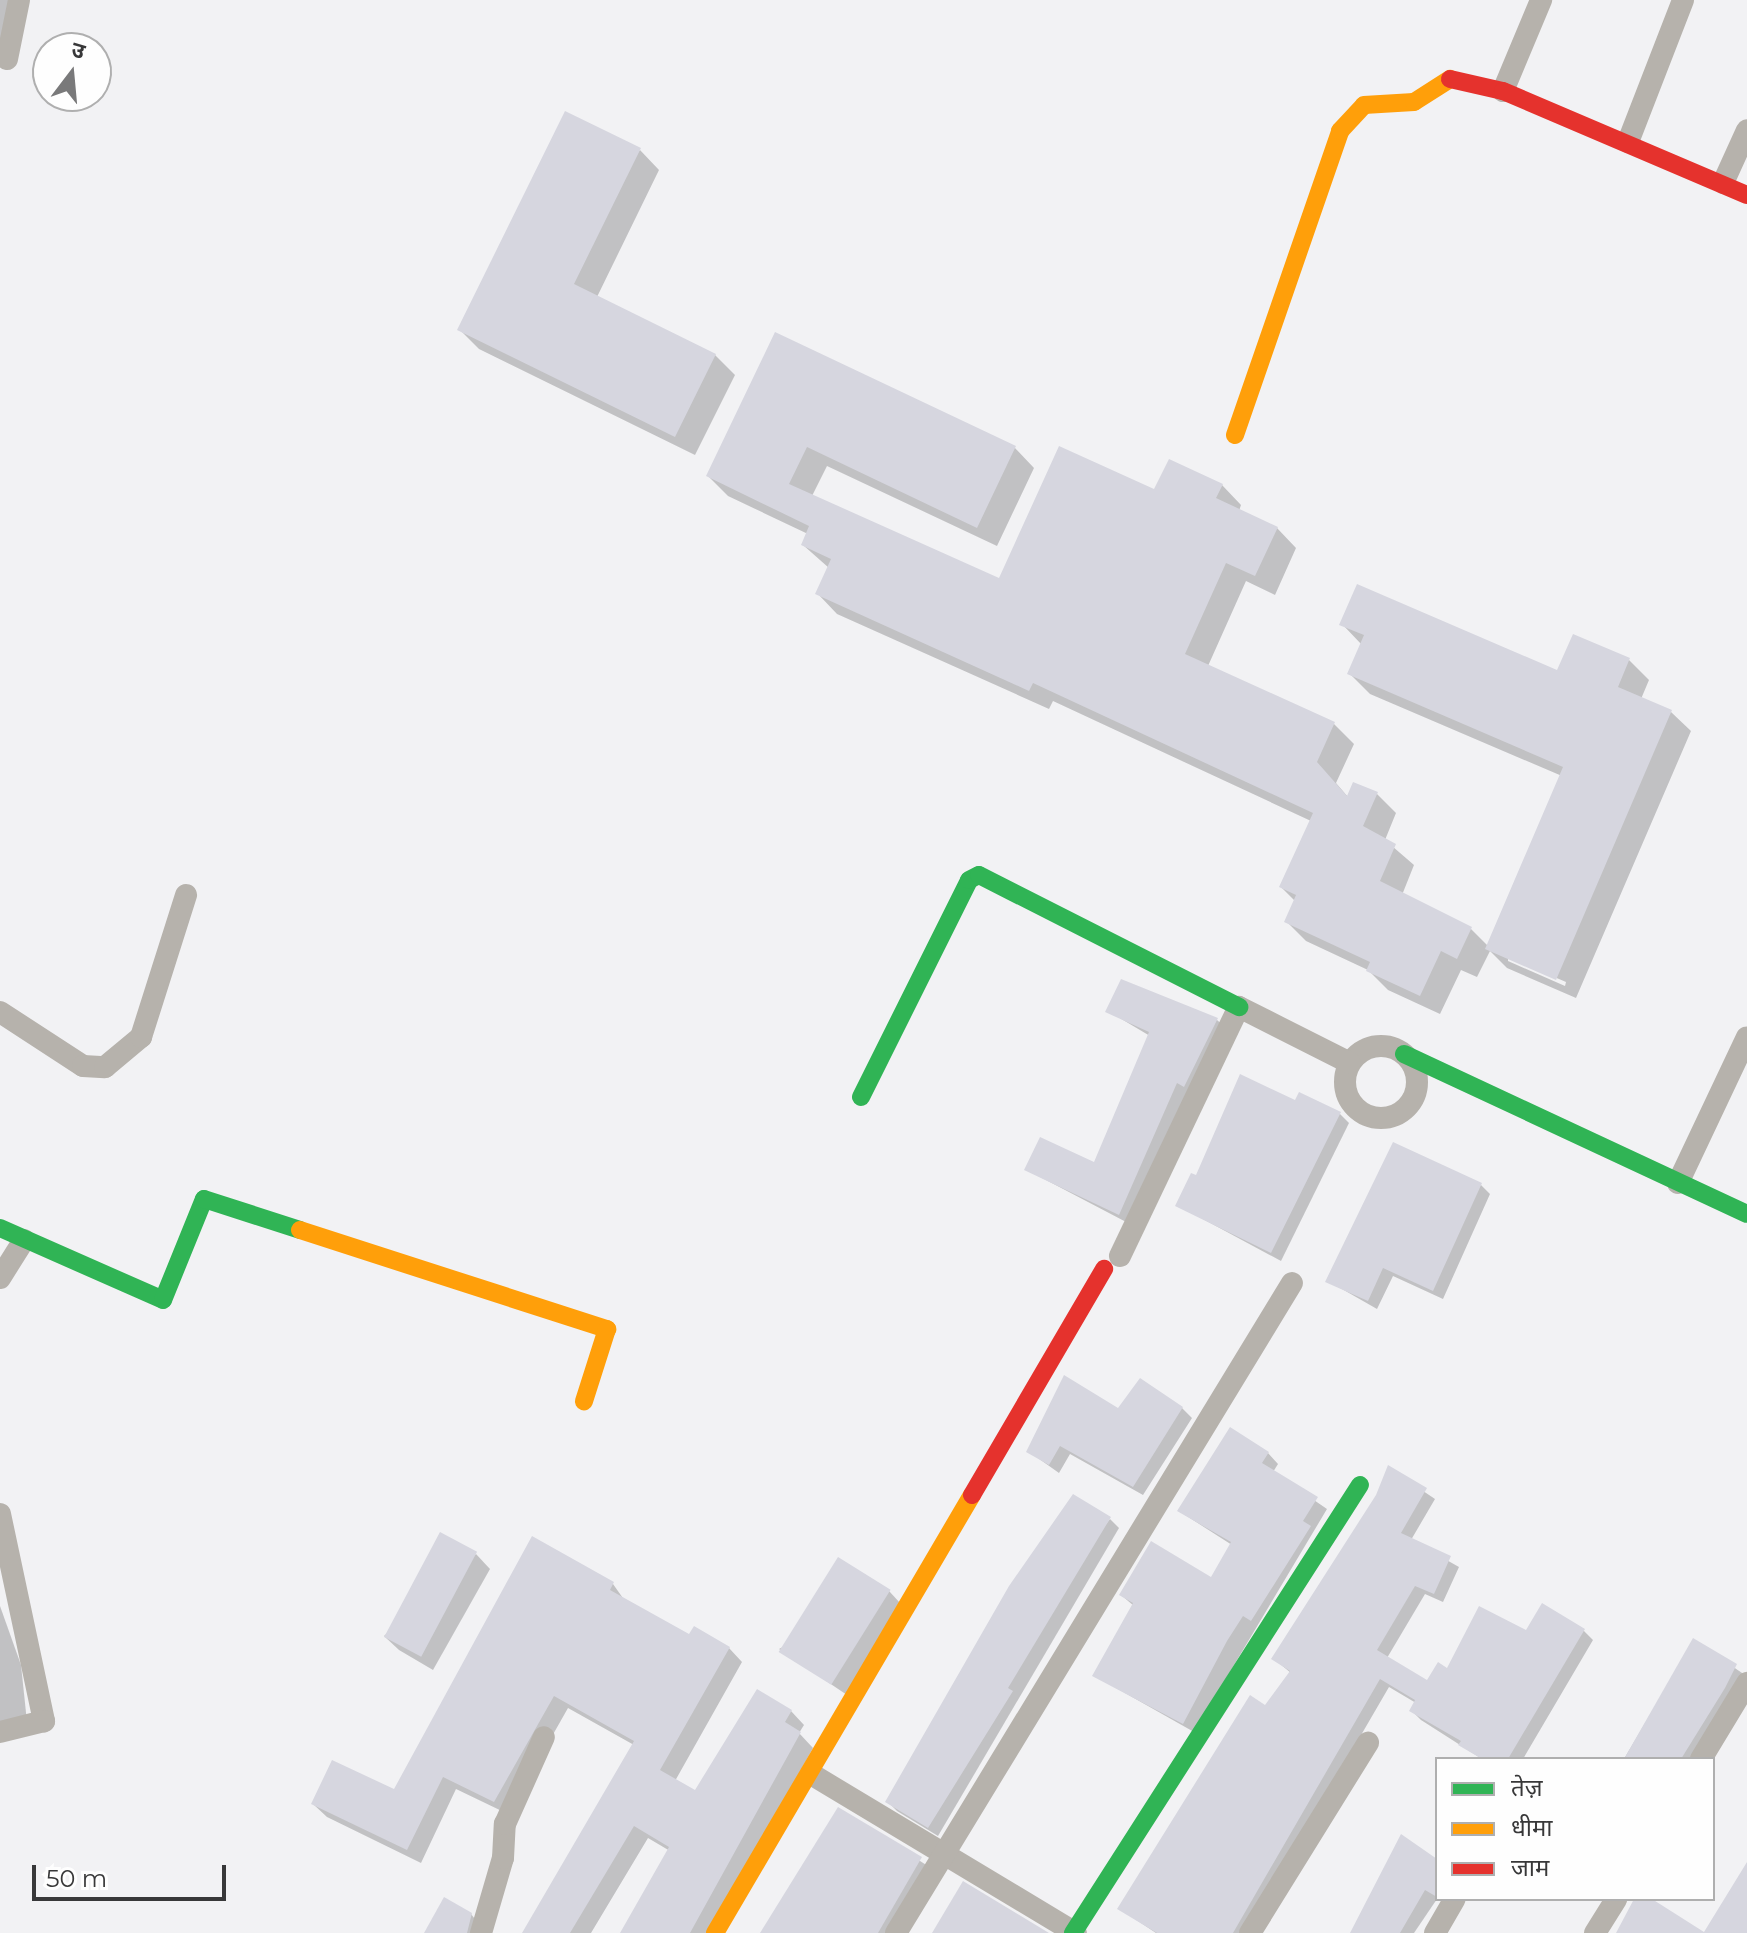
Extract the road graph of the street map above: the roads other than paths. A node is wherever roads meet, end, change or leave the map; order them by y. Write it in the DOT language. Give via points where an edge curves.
graph roads {
  1 [pos="19,0"];
  2 [pos="1541,0"];
  3 [pos="1683,0"];
  4 [pos="7,59"];
  5 [pos="1503,91"];
  6 [pos="1747,130"];
  7 [pos="1628,142"];
  8 [pos="1723,183"];
  9 [pos="1747,195"];
  10 [pos="1235,435"];
  11 [pos="186,895"];
  12 [pos="1239,1007"];
  13 [pos="0,1012"];
  14 [pos="1747,1037"];
  15 [pos="1404,1054"];
  16 [pos="1350,1063"];
  17 [pos="861,1097"];
  18 [pos="1678,1183"];
  19 [pos="1747,1214"];
  20 [pos="0,1228"];
  21 [pos="24,1240"];
  22 [pos="1112,1263"];
  23 [pos="0,1278"];
  24 [pos="1292,1283"];
  25 [pos="584,1401"];
  26 [pos="1360,1485"];
  27 [pos="0,1514"];
  28 [pos="1747,1683"];
  29 [pos="0,1732"];
  30 [pos="544,1737"];
  31 [pos="1368,1743"];
  32 [pos="1702,1757"];
  33 [pos="811,1774"];
  34 [pos="944,1854"];
  35 [pos="1454,1901"];
  36 [pos="1615,1901"];
  37 [pos="481,1933"];
  38 [pos="715,1933"];
  39 [pos="896,1933"];
  40 [pos="1074,1933"];
  41 [pos="1250,1933"];
  42 [pos="1435,1933"];
  43 [pos="1595,1933"];
  1 -- 4 [label="street"];
  2 -- 5 [label="street"];
  3 -- 7 [label="street"];
  5 -- 7 [label="street"];
  5 -- 10 [label="street" via="1451,79 1414,102 1364,105 1340,131"];
  6 -- 8 [label="street"];
  7 -- 8 [label="street"];
  8 -- 9 [label="street"];
  11 -- 13 [label="street" via="141,1037 105,1067 83,1066"];
  12 -- 16 [label="street"];
  12 -- 17 [label="street" via="979,875 969,880"];
  12 -- 22 [label="street"];
  14 -- 18 [label="street"];
  15 -- 16 [label="street" via="1381,1046 1358,1054"];
  15 -- 16 [label="street" via="1417,1087 1406,1108 1385,1118 1363,1113 1347,1096"];
  15 -- 18 [label="street"];
  18 -- 19 [label="street"];
  20 -- 21 [label="street"];
  21 -- 23 [label="street"];
  21 -- 25 [label="street" via="163,1300 204,1199 607,1329"];
  22 -- 33 [label="street"];
  24 -- 34 [label="street"];
  26 -- 40 [label="street"];
  27 -- 29 [label="street" via="44,1721"];
  28 -- 32 [label="street"];
  30 -- 37 [label="street" via="505,1824 503,1858"];
  31 -- 41 [label="street"];
  33 -- 34 [label="street"];
  33 -- 38 [label="street"];
  34 -- 39 [label="street"];
  34 -- 40 [label="street"];
  35 -- 42 [label="street"];
  36 -- 43 [label="street"];
}
